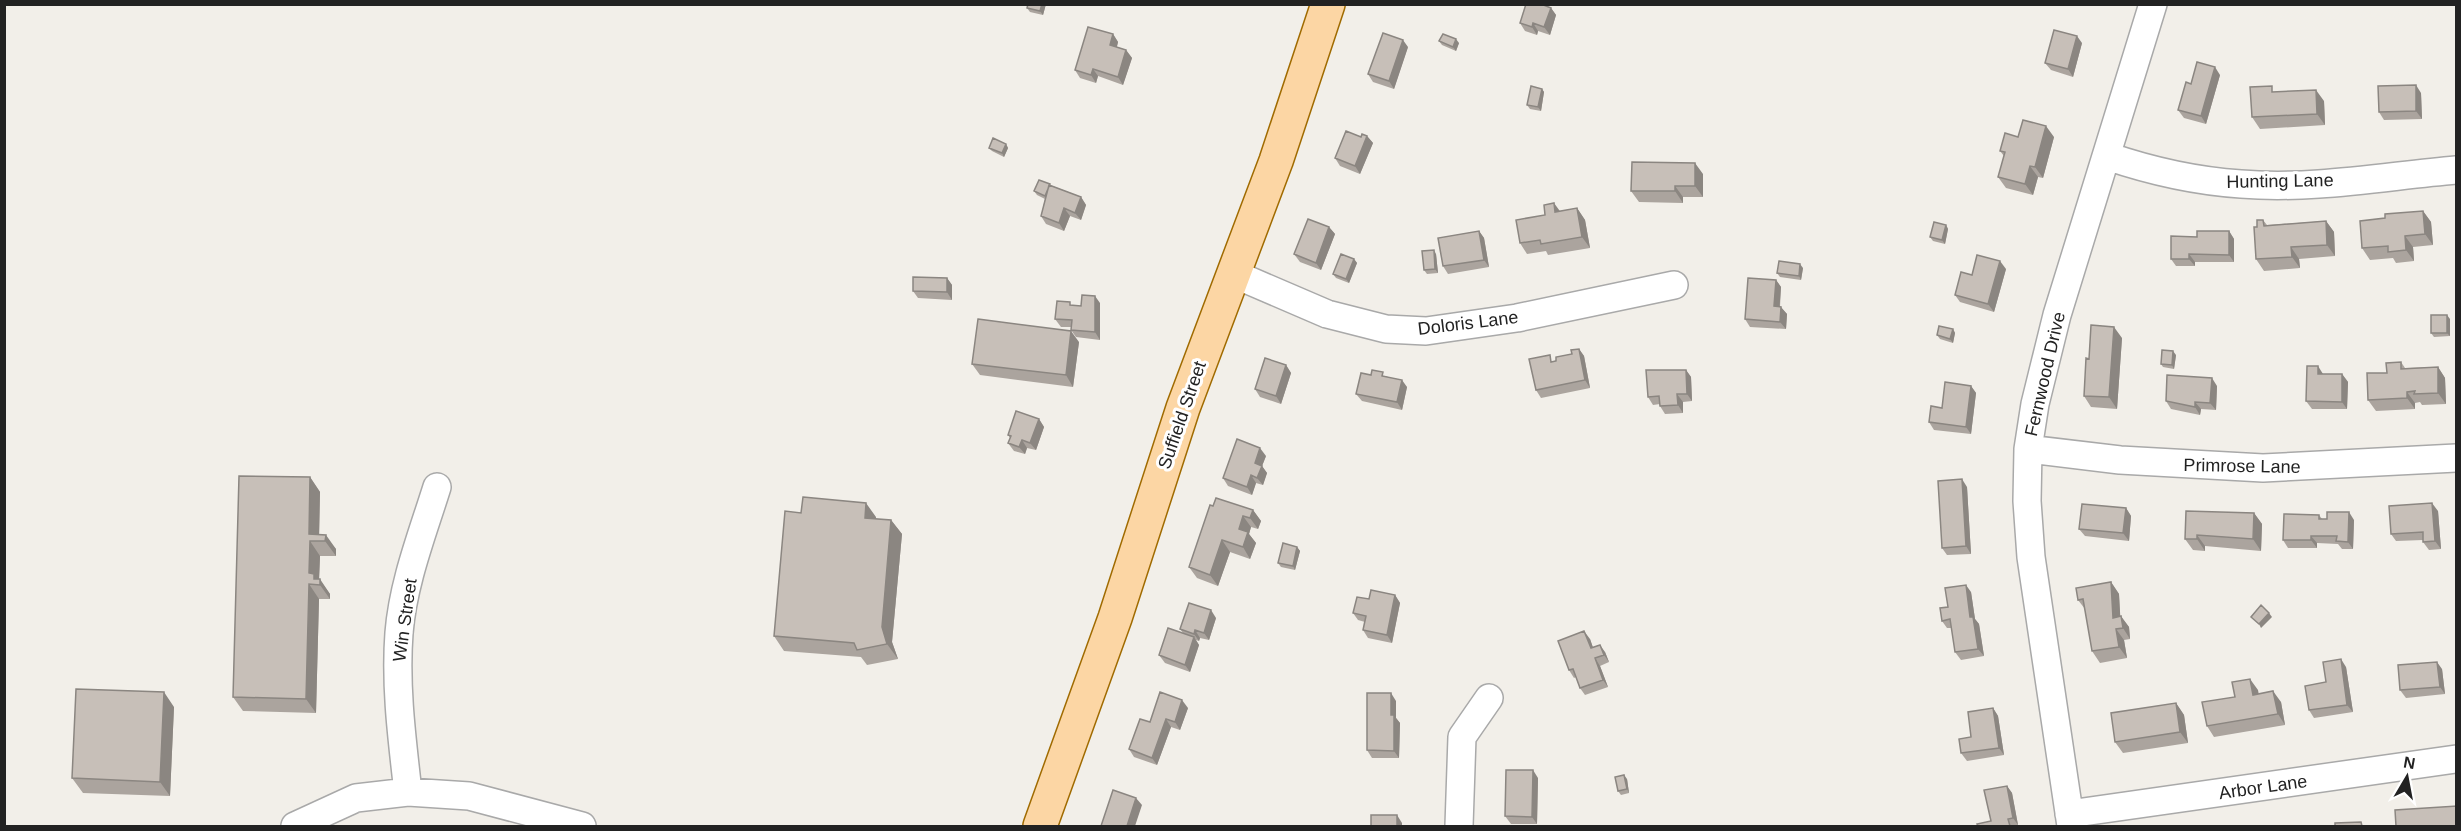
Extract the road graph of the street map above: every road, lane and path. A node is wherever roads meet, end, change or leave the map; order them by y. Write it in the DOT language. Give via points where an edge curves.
graph roads {
  1 [pos="1328,4"];
  2 [pos="2153,4"];
  3 [pos="2107,156"];
  4 [pos="2457,170"];
  5 [pos="1234,274"];
  6 [pos="1674,285"];
  7 [pos="2028,449"];
  8 [pos="2457,458"];
  9 [pos="437,487"];
  10 [pos="1489,698"];
  11 [pos="2457,759"];
  12 [pos="408,792"];
  13 [pos="2070,820"];
  14 [pos="295,826"];
  15 [pos="582,826"];
  16 [pos="1040,826"];
  17 [pos="1459,826"];
  1 -- 5 [label="main road, Suffield Street"];
  2 -- 3 [label="street, Fernwood Drive"];
  3 -- 4 [label="street, Hunting Lane" via="2155,172 2244,184 2307,183"];
  3 -- 7 [label="street, Fernwood Drive" via="2057,315"];
  5 -- 6 [label="street, Doloris Lane" via="1327,314 1386,329 1426,331 1517,318"];
  5 -- 16 [label="main road, Suffield Street" via="1183,408 1115,618"];
  7 -- 8 [label="street, Primrose Lane" via="2120,460 2263,468"];
  7 -- 13 [label="street, Fernwood Drive" via="2031,557"];
  9 -- 12 [label="street, Win Street" via="411,573 399,631 397,682"];
  10 -- 17 [label="street" via="1462,737"];
  11 -- 13 [label="street, Arbor Lane"];
  12 -- 14 [label="street" via="356,798"];
  12 -- 15 [label="street" via="468,796"];
}
